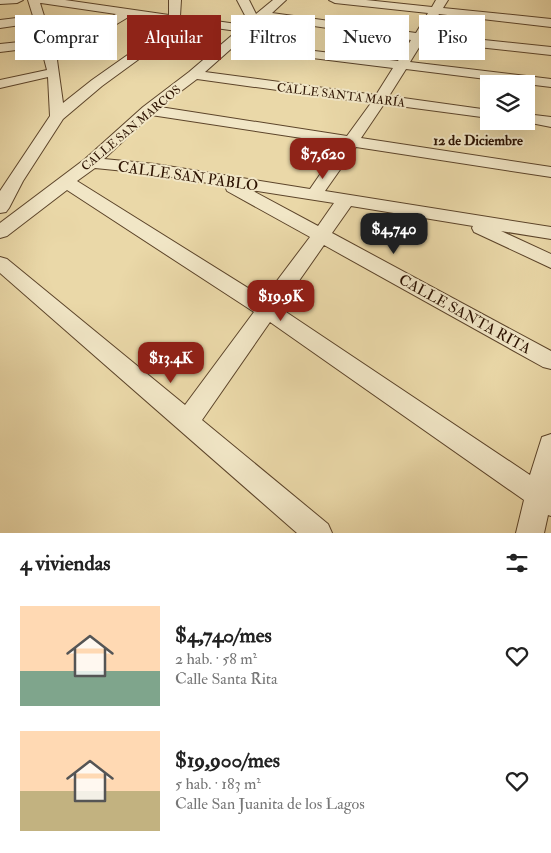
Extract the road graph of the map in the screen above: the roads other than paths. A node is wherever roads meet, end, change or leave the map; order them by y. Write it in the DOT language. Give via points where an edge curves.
graph roads {
  1 [pos="17,0"];
  2 [pos="34,0"];
  3 [pos="41,0"];
  4 [pos="174,0"];
  5 [pos="243,0"];
  6 [pos="280,0"];
  7 [pos="335,0"];
  8 [pos="442,0"];
  9 [pos="0,2"];
  10 [pos="104,4"];
  11 [pos="72,5"];
  12 [pos="128,12"];
  13 [pos="436,12"];
  14 [pos="43,15"];
  15 [pos="51,15"];
  16 [pos="147,15"];
  17 [pos="178,15"];
  18 [pos="250,15"];
  19 [pos="262,15"];
  20 [pos="434,15"];
  21 [pos="15,22"];
  22 [pos="551,23"];
  23 [pos="0,24"];
  24 [pos="315,28"];
  25 [pos="419,37"];
  26 [pos="231,41"];
  27 [pos="228,44"];
  28 [pos="485,44"];
  29 [pos="15,47"];
  30 [pos="0,48"];
  31 [pos="551,51"];
  32 [pos="49,60"];
  33 [pos="128,60"];
  34 [pos="401,65"];
  35 [pos="51,66"];
  36 [pos="194,76"];
  37 [pos="551,83"];
  38 [pos="0,84"];
  39 [pos="380,100"];
  40 [pos="148,110"];
  41 [pos="480,113"];
  42 [pos="57,116"];
  43 [pos="535,119"];
  44 [pos="551,122"];
  45 [pos="351,140"];
  46 [pos="91,163"];
  47 [pos="551,172"];
  48 [pos="220,180"];
  49 [pos="65,181"];
  50 [pos="314,195"];
  51 [pos="346,200"];
  52 [pos="0,208"];
  53 [pos="459,218"];
  54 [pos="0,232"];
  55 [pos="551,233"];
  56 [pos="320,234"];
  57 [pos="551,262"];
  58 [pos="0,263"];
  59 [pos="267,310"];
  60 [pos="551,361"];
  61 [pos="186,422"];
  62 [pos="551,444"];
  63 [pos="545,500"];
  64 [pos="318,533"];
  65 [pos="530,533"];
  1 -- 9 [label="street"];
  2 -- 14 [label="street"];
  3 -- 11 [label="street"];
  4 -- 17 [label="street"];
  5 -- 18 [label="street"];
  6 -- 19 [label="street, CALLE SAN MARCOS"];
  7 -- 13 [label="street"];
  8 -- 13 [label="street"];
  10 -- 11 [label="street"];
  10 -- 12 [label="street"];
  11 -- 15 [label="street"];
  12 -- 16 [label="street"];
  12 -- 35 [label="street"];
  13 -- 20 [label="street"];
  13 -- 22 [label="street"];
  21 -- 23 [label="street"];
  24 -- 25 [label="street"];
  25 -- 34 [label="street"];
  26 -- 27 [label="street, CALLE SAN MARCOS"];
  27 -- 34 [label="street"];
  27 -- 36 [label="street, CALLE SAN MARCOS"];
  28 -- 31 [label="street"];
  29 -- 30 [label="street"];
  32 -- 35 [label="street"];
  33 -- 42 [label="street"];
  34 -- 37 [label="street"];
  34 -- 39 [label="street"];
  35 -- 38 [label="street"];
  35 -- 42 [label="street"];
  36 -- 39 [label="street, CALLE SANTA MARÍA"];
  36 -- 40 [label="street, CALLE SAN MARCOS"];
  39 -- 41 [label="street, CALLE SANTA MARÍA"];
  39 -- 45 [label="street"];
  40 -- 45 [label="street"];
  40 -- 46 [label="street, CALLE SAN MARCOS"];
  42 -- 52 [label="street"];
  43 -- 44 [label="street"];
  45 -- 47 [label="street"];
  45 -- 50 [label="street"];
  46 -- 48 [label="street, CALLE SAN PABLO"];
  46 -- 49 [label="street, CALLE SAN MARCOS"];
  48 -- 50 [label="street, CALLE SAN PABLO"];
  48 -- 56 [label="street, CALLE SANTA RITA"];
  49 -- 54 [label="street, CALLE SAN MARCOS"];
  49 -- 59 [label="street"];
  50 -- 51 [label="street, CALLE SAN PABLO"];
  51 -- 53 [label="street, CALLE SAN PABLO"];
  51 -- 56 [label="street"];
  53 -- 55 [label="street, CALLE SAN PABLO"];
  53 -- 57 [label="street"];
  56 -- 59 [label="street"];
  56 -- 60 [label="street, CALLE SANTA RITA"];
  58 -- 61 [label="street"];
  59 -- 61 [label="street"];
  59 -- 63 [label="street"];
  61 -- 64 [label="street"];
  62 -- 63 [label="street"];
  63 -- 65 [label="street"];
}
